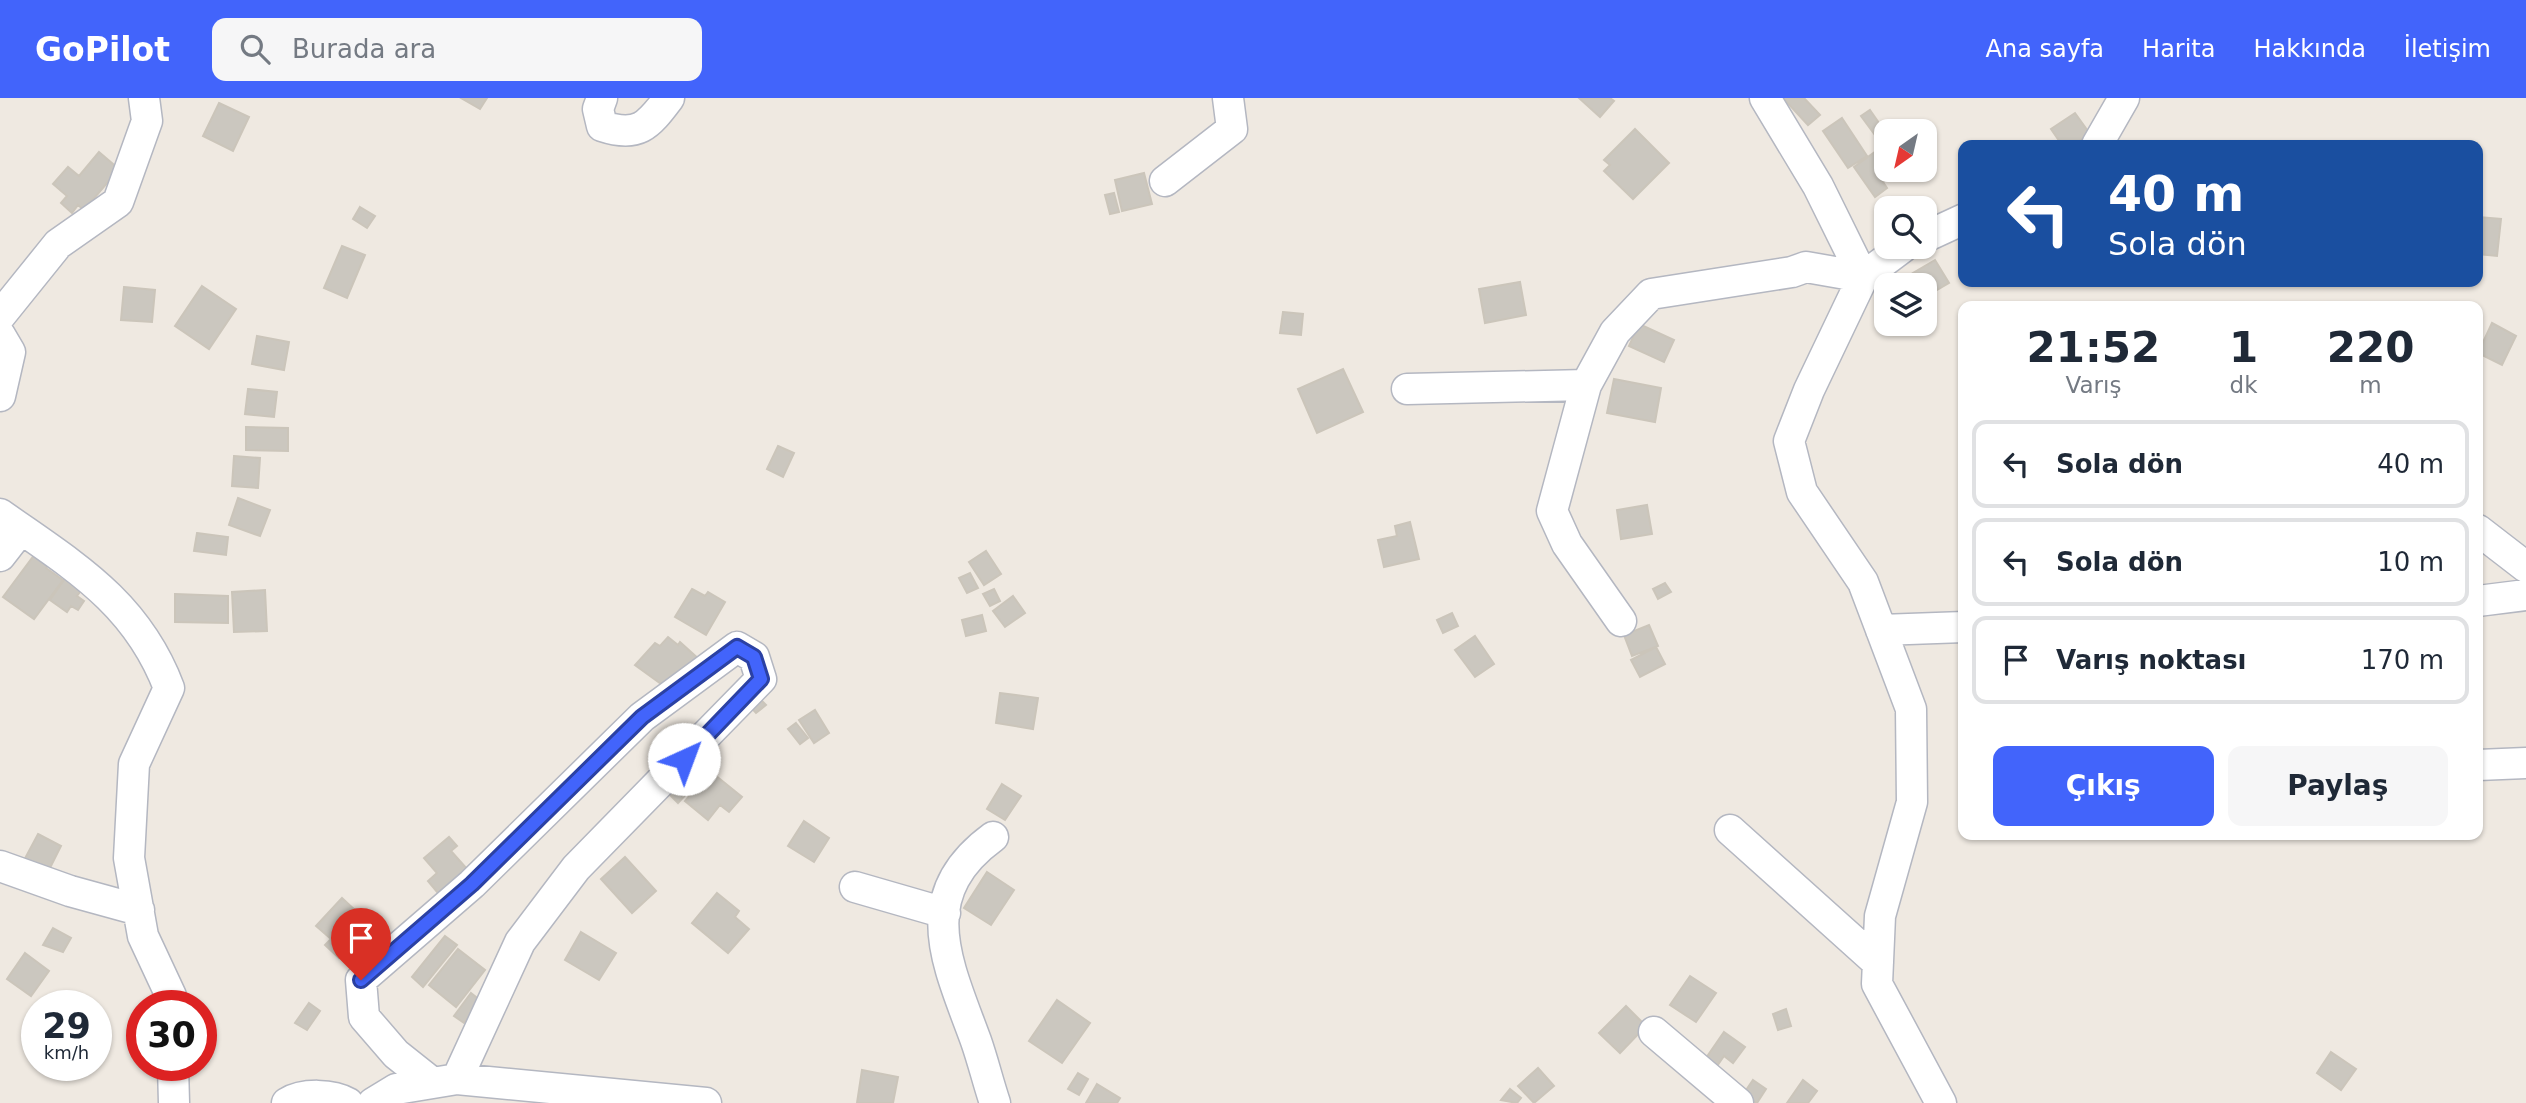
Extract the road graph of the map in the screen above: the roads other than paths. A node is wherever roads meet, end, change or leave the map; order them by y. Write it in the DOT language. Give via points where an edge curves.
graph roads {
  1 [pos="144,98"];
  2 [pos="601,98"];
  3 [pos="669,98"];
  4 [pos="1228,98"];
  5 [pos="1765,98"];
  6 [pos="2124,98"];
  7 [pos="2100,140"];
  8 [pos="1165,181"];
  9 [pos="1958,222"];
  10 [pos="1937,231"];
  11 [pos="1887,259"];
  12 [pos="1863,277"];
  13 [pos="0,316"];
  14 [pos="0,335"];
  15 [pos="1586,385"];
  16 [pos="1407,389"];
  17 [pos="0,396"];
  18 [pos="10,521"];
  19 [pos="2483,534"];
  20 [pos="0,556"];
  21 [pos="2526,568"];
  22 [pos="2526,596"];
  23 [pos="2483,600"];
  24 [pos="1620,621"];
  25 [pos="1958,627"];
  26 [pos="1881,630"];
  27 [pos="2526,763"];
  28 [pos="2483,765"];
  29 [pos="1730,830"];
  30 [pos="993,837"];
  31 [pos="0,866"];
  32 [pos="855,887"];
  33 [pos="139,910"];
  34 [pos="944,913"];
  35 [pos="1878,964"];
  36 [pos="168,990"];
  37 [pos="1654,1032"];
  38 [pos="444,1080"];
  39 [pos="173,1081"];
  40 [pos="174,1103"];
  41 [pos="287,1103"];
  42 [pos="348,1103"];
  43 [pos="373,1103"];
  44 [pos="706,1103"];
  45 [pos="995,1103"];
  46 [pos="1738,1103"];
  47 [pos="1941,1103"];
  1 -- 13 [label="street" via="147,121 118,202 58,244"];
  2 -- 3 [label="street" via="602,126 622,132 651,122"];
  4 -- 8 [label="street" via="1231,129"];
  5 -- 12 [label="street" via="1818,186"];
  6 -- 7 [label="street"];
  9 -- 10 [label="street"];
  11 -- 12 [label="street"];
  12 -- 15 [label="street" via="1806,267 1651,294 1615,332"];
  12 -- 26 [label="street" via="1789,441 1802,492 1863,582"];
  14 -- 17 [label="street" via="10,352"];
  15 -- 16 [label="street"];
  15 -- 24 [label="street" via="1552,511 1567,544"];
  18 -- 20 [label="street"];
  18 -- 33 [label="street" via="78,570 129,615 158,658 169,688 142,744 131,783 129,858"];
  19 -- 21 [label="street"];
  22 -- 23 [label="street"];
  25 -- 26 [label="street"];
  26 -- 35 [label="street" via="1911,709 1912,802 1880,916"];
  27 -- 28 [label="street"];
  29 -- 35 [label="street"];
  30 -- 34 [label="street" via="974,851 949,887"];
  31 -- 33 [label="street"];
  32 -- 34 [label="street"];
  33 -- 36 [label="street" via="143,936"];
  34 -- 45 [label="street" via="941,931 952,979"];
  35 -- 47 [label="street" via="1877,984"];
  37 -- 46 [label="street"];
  38 -- 38 [label="street" via="396,1054 364,1017 361,980 472,884 642,717 737,647 754,657 761,679 576,869 520,942"];
  38 -- 43 [label="street" via="396,1089"];
  38 -- 44 [label="street"];
  39 -- 40 [label="street"];
  41 -- 42 [label="street" via="337,1096"];
}
